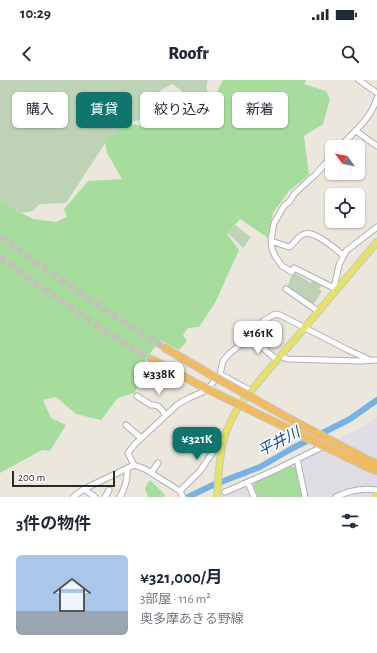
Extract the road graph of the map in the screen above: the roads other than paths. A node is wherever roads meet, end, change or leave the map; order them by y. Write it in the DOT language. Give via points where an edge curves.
graph roads {
  1 [pos="359,80"];
  2 [pos="377,94"];
  3 [pos="377,98"];
  4 [pos="356,131"];
  5 [pos="347,140"];
  6 [pos="377,146"];
  7 [pos="325,164"];
  8 [pos="377,227"];
  9 [pos="271,241"];
  10 [pos="377,242"];
  11 [pos="343,255"];
  12 [pos="286,289"];
  13 [pos="335,289"];
  14 [pos="318,311"];
  15 [pos="305,328"];
  16 [pos="250,337"];
  17 [pos="166,348"];
  18 [pos="279,358"];
  19 [pos="153,360"];
  20 [pos="370,360"];
  21 [pos="377,360"];
  22 [pos="216,375"];
  23 [pos="251,391"];
  24 [pos="137,396"];
  25 [pos="166,415"];
  26 [pos="126,425"];
  27 [pos="142,438"];
  28 [pos="222,444"];
  29 [pos="322,447"];
  30 [pos="297,459"];
  31 [pos="158,463"];
  32 [pos="368,463"];
  33 [pos="377,464"];
  34 [pos="134,465"];
  35 [pos="127,469"];
  36 [pos="377,471"];
  37 [pos="151,473"];
  38 [pos="248,482"];
  39 [pos="84,489"];
  40 [pos="109,490"];
  41 [pos="377,490"];
  42 [pos="225,492"];
  43 [pos="182,494"];
  44 [pos="217,496"];
  45 [pos="73,497"];
  46 [pos="95,497"];
  47 [pos="105,497"];
  48 [pos="120,497"];
  49 [pos="254,497"];
  50 [pos="306,497"];
  51 [pos="336,497"];
  1 -- 2 [label="street"];
  3 -- 4 [label="street" via="372,112"];
  4 -- 5 [label="street"];
  4 -- 6 [label="street"];
  7 -- 9 [label="street" via="284,206 274,223"];
  8 -- 11 [label="street" via="348,248"];
  9 -- 11 [label="street" via="289,247 302,235 318,236"];
  9 -- 13 [label="street" via="272,250 282,266 292,272 294,268"];
  10 -- 13 [label="main road"];
  11 -- 13 [label="street"];
  12 -- 14 [label="street"];
  13 -- 14 [label="main road"];
  14 -- 15 [label="main road"];
  15 -- 16 [label="street" via="275,314 261,324"];
  15 -- 18 [label="main road"];
  15 -- 20 [label="street"];
  16 -- 18 [label="street"];
  16 -- 22 [label="street" via="223,361"];
  17 -- 22 [label="highway"];
  18 -- 20 [label="street"];
  18 -- 23 [label="main road"];
  19 -- 32 [label="highway, bridge" via="205,388"];
  20 -- 21 [label="street"];
  22 -- 23 [label="street"];
  22 -- 25 [label="street" via="207,390 183,401"];
  22 -- 32 [label="highway, bridge"];
  23 -- 28 [label="main road" via="235,413"];
  24 -- 25 [label="street" via="151,405 156,404"];
  25 -- 27 [label="street"];
  26 -- 27 [label="street"];
  27 -- 34 [label="street" via="128,453"];
  28 -- 43 [label="street" via="217,446"];
  28 -- 44 [label="main road"];
  29 -- 30 [label="street"];
  30 -- 38 [label="street"];
  30 -- 50 [label="street"];
  31 -- 37 [label="street"];
  32 -- 33 [label="highway"];
  32 -- 36 [label="highway"];
  34 -- 35 [label="street"];
  34 -- 37 [label="street"];
  35 -- 39 [label="street"];
  35 -- 48 [label="street" via="128,477"];
  37 -- 43 [label="street"];
  38 -- 42 [label="street"];
  38 -- 49 [label="street"];
  39 -- 45 [label="street"];
  39 -- 46 [label="street"];
  40 -- 47 [label="street"];
  41 -- 51 [label="street" via="354,490"];
}
